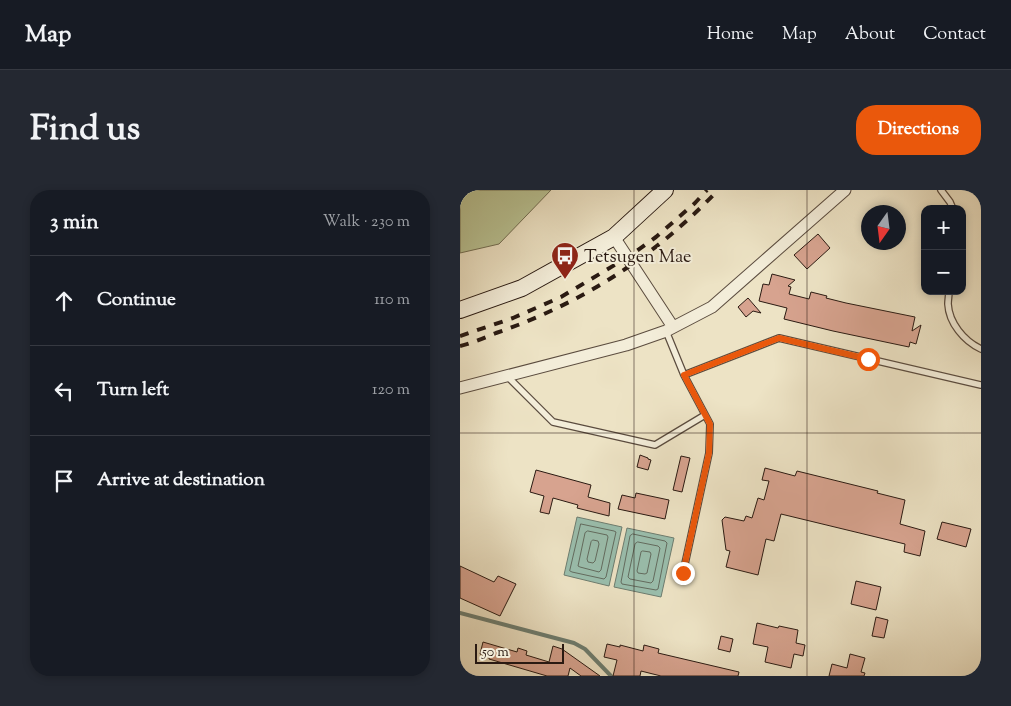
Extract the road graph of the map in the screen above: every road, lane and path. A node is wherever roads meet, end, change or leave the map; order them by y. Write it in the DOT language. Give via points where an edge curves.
graph roads {
  1 [pos="665,190"];
  2 [pos="846,190"];
  3 [pos="940,190"];
  4 [pos="951,205"];
  5 [pos="614,237"];
  6 [pos="949,295"];
  7 [pos="460,310"];
  8 [pos="670,329"];
  9 [pos="981,348"];
  10 [pos="684,375"];
  11 [pos="506,376"];
  12 [pos="981,385"];
  13 [pos="460,388"];
  14 [pos="705,415"];
  15 [pos="683,573"];
  1 -- 5 [label="street"];
  2 -- 8 [label="street" via="712,307"];
  3 -- 4 [label="lane"];
  5 -- 7 [label="street" via="522,288"];
  5 -- 8 [label="street"];
  6 -- 9 [label="lane" via="948,306 961,334"];
  8 -- 10 [label="lane"];
  8 -- 11 [label="street" via="626,345"];
  10 -- 12 [label="lane" via="779,338"];
  10 -- 14 [label="lane"];
  11 -- 13 [label="street"];
  11 -- 14 [label="lane" via="553,422 655,445"];
  14 -- 15 [label="lane" via="710,424 709,453"];
}
